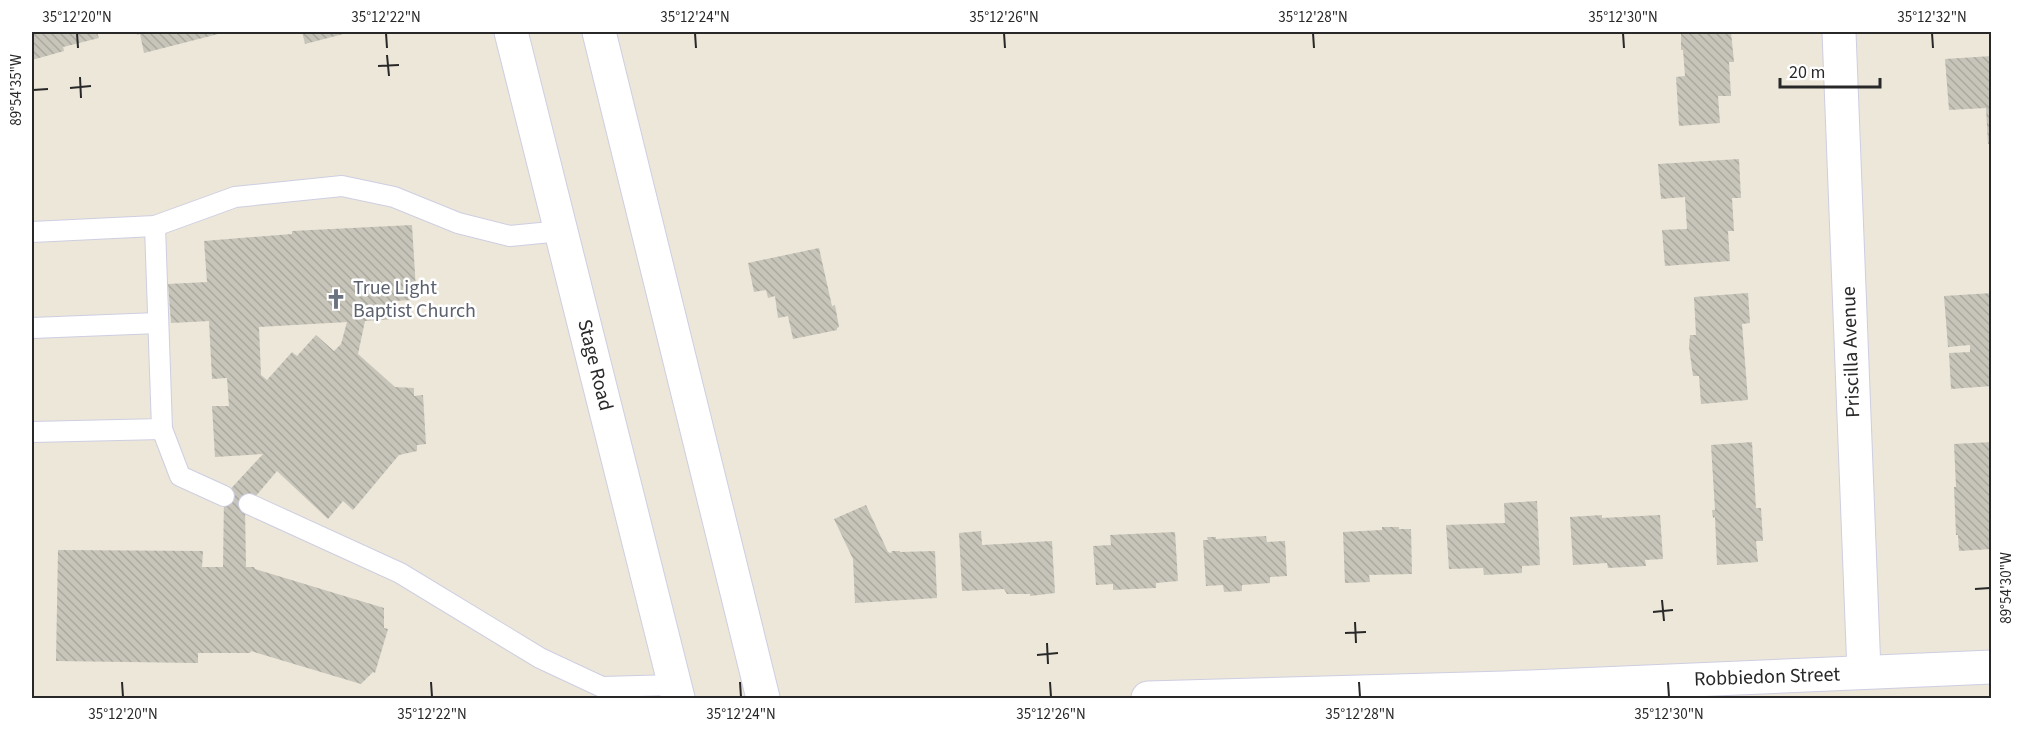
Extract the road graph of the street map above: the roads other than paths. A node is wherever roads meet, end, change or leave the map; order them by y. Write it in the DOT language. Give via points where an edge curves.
graph roads {
  1 [pos="511,32"];
  2 [pos="598,32"];
  3 [pos="1839,32"];
  4 [pos="155,226"];
  5 [pos="561,231"];
  6 [pos="32,232"];
  7 [pos="158,323"];
  8 [pos="32,328"];
  9 [pos="162,429"];
  10 [pos="32,432"];
  11 [pos="224,496"];
  12 [pos="249,504"];
  13 [pos="1992,667"];
  14 [pos="1864,672"];
  15 [pos="676,692"];
  16 [pos="1505,693"];
  17 [pos="763,699"];
  18 [pos="1148,699"];
  1 -- 5 [label="street, Stage Road"];
  2 -- 17 [label="street"];
  3 -- 14 [label="street, Priscilla Avenue"];
  4 -- 5 [label="lane" via="235,197 342,186 394,197 458,222 510,236"];
  4 -- 6 [label="lane"];
  4 -- 7 [label="lane"];
  5 -- 15 [label="street, Stage Road"];
  7 -- 8 [label="lane"];
  7 -- 9 [label="lane"];
  9 -- 10 [label="lane"];
  9 -- 11 [label="lane" via="180,476"];
  12 -- 15 [label="lane" via="400,573 540,658 602,687"];
  13 -- 14 [label="street, Robbiedon Street"];
  14 -- 16 [label="street, Robbiedon Street"];
  16 -- 18 [label="street, Robbiedon Street"];
}
